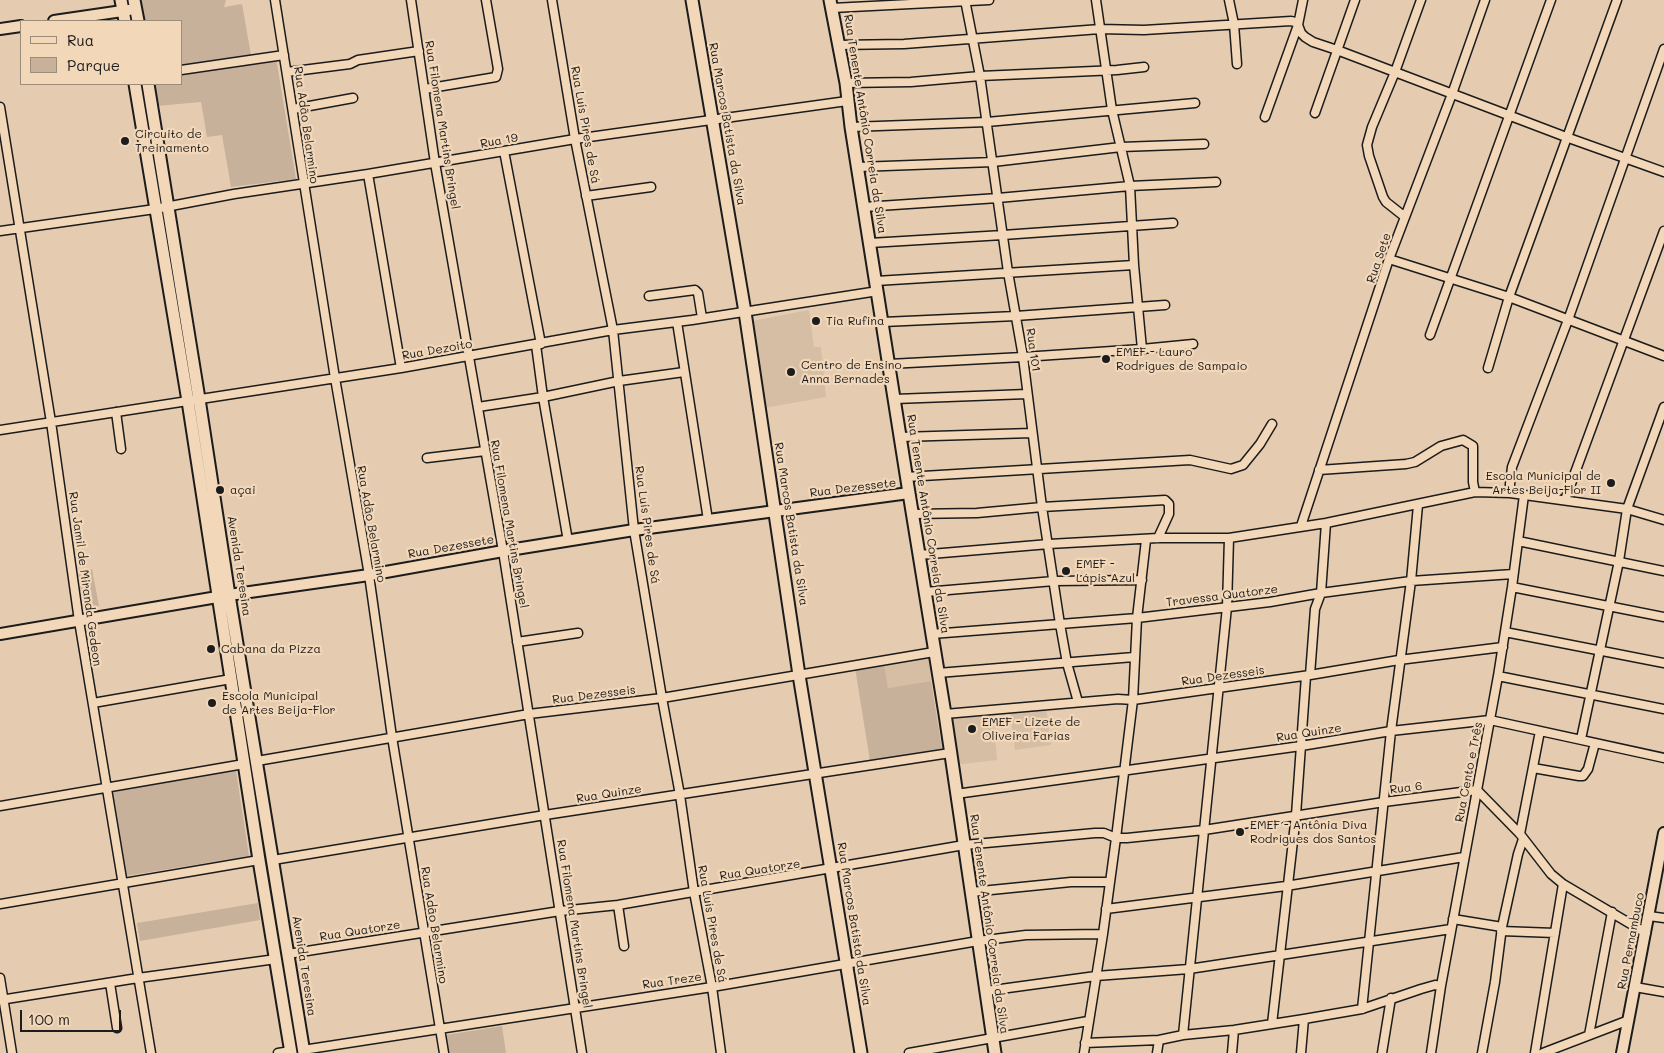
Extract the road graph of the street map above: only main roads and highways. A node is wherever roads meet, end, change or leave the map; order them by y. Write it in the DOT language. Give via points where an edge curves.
graph roads {
  1 [pos="692,0"];
  2 [pos="831,4"];
  3 [pos="128,8"];
  4 [pos="137,20"];
  5 [pos="135,85"];
  6 [pos="148,85"];
  7 [pos="194,400"];
  8 [pos="223,596"];
  9 [pos="279,901"];
  10 [pos="266,903"];
  11 [pos="304,1051"];
  12 [pos="291,1052"];
  13 [pos="861,1053"];
  14 [pos="995,1053"];
  1 -- 13 [label="main road, Rua Marcos Batista da Silva" via="745,312 799,675"];
  2 -- 14 [label="main road, Rua Tenente Antônio Correia da Silva" via="945,714"];
  3 -- 4 [label="main road"];
  5 -- 7 [label="main road, Avenida Teresina" via="155,209"];
  6 -- 7 [label="main road, Avenida Teresina"];
  7 -- 8 [label="main road, Avenida Teresina"];
  8 -- 9 [label="main road, Avenida Teresina" via="256,761"];
  8 -- 10 [label="main road, Avenida Teresina" via="231,680"];
  9 -- 10 [label="main road"];
  9 -- 11 [label="main road, Avenida Teresina"];
  10 -- 12 [label="main road, Avenida Teresina"];
}
